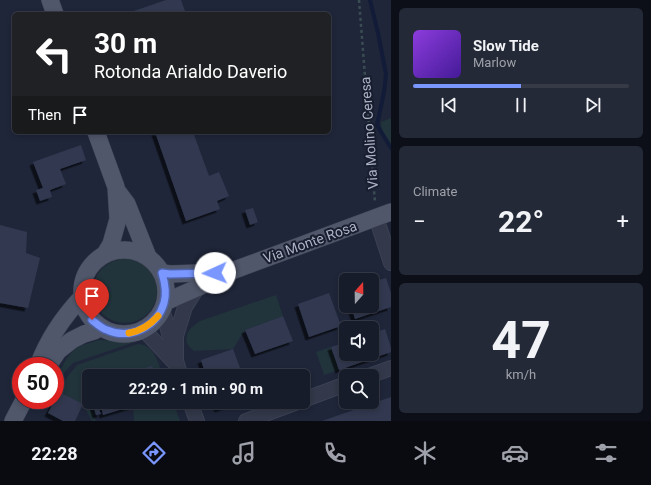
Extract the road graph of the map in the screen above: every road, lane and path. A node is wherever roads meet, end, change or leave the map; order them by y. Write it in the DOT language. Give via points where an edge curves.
graph roads {
  1 [pos="50,0"];
  2 [pos="359,0"];
  3 [pos="54,12"];
  4 [pos="97,134"];
  5 [pos="116,187"];
  6 [pos="383,215"];
  7 [pos="105,254"];
  8 [pos="148,257"];
  9 [pos="391,263"];
  10 [pos="229,272"];
  11 [pos="162,273"];
  12 [pos="197,288"];
  13 [pos="82,297"];
  14 [pos="163,306"];
  15 [pos="101,327"];
  16 [pos="143,329"];
  17 [pos="41,357"];
  18 [pos="54,357"];
  19 [pos="391,368"];
  20 [pos="178,369"];
  21 [pos="379,372"];
  22 [pos="339,387"];
  23 [pos="310,397"];
  24 [pos="19,409"];
  25 [pos="193,409"];
  26 [pos="279,409"];
  27 [pos="13,421"];
  28 [pos="197,421"];
  29 [pos="246,421"];
  1 -- 3 [label="main road"];
  2 -- 6 [label="path, Via Molino Ceresa"];
  4 -- 5 [label="main road"];
  5 -- 7 [label="main road" via="118,219 111,244"];
  5 -- 8 [label="main road" via="127,204"];
  6 -- 9 [label="street"];
  6 -- 10 [label="main road, Via Monte Rosa"];
  7 -- 8 [label="main road" via="133,250"];
  7 -- 13 [label="main road" via="86,272"];
  8 -- 11 [label="main road"];
  10 -- 11 [label="main road, Via Monte Rosa"];
  10 -- 12 [label="main road, Via Monte Rosa"];
  11 -- 14 [label="main road" via="166,287"];
  12 -- 14 [label="main road, Via Monte Rosa"];
  12 -- 20 [label="street" via="185,307 176,336"];
  13 -- 15 [label="main road" via="85,309 92,320"];
  13 -- 17 [label="main road" via="55,330"];
  14 -- 16 [label="main road" via="158,317"];
  14 -- 20 [label="street"];
  15 -- 16 [label="main road" via="115,333 127,334"];
  15 -- 18 [label="main road" via="72,340"];
  16 -- 20 [label="street"];
  19 -- 21 [label="street"];
  22 -- 23 [label="street"];
  24 -- 27 [label="main road"];
  25 -- 28 [label="street"];
  26 -- 29 [label="street"];
}
